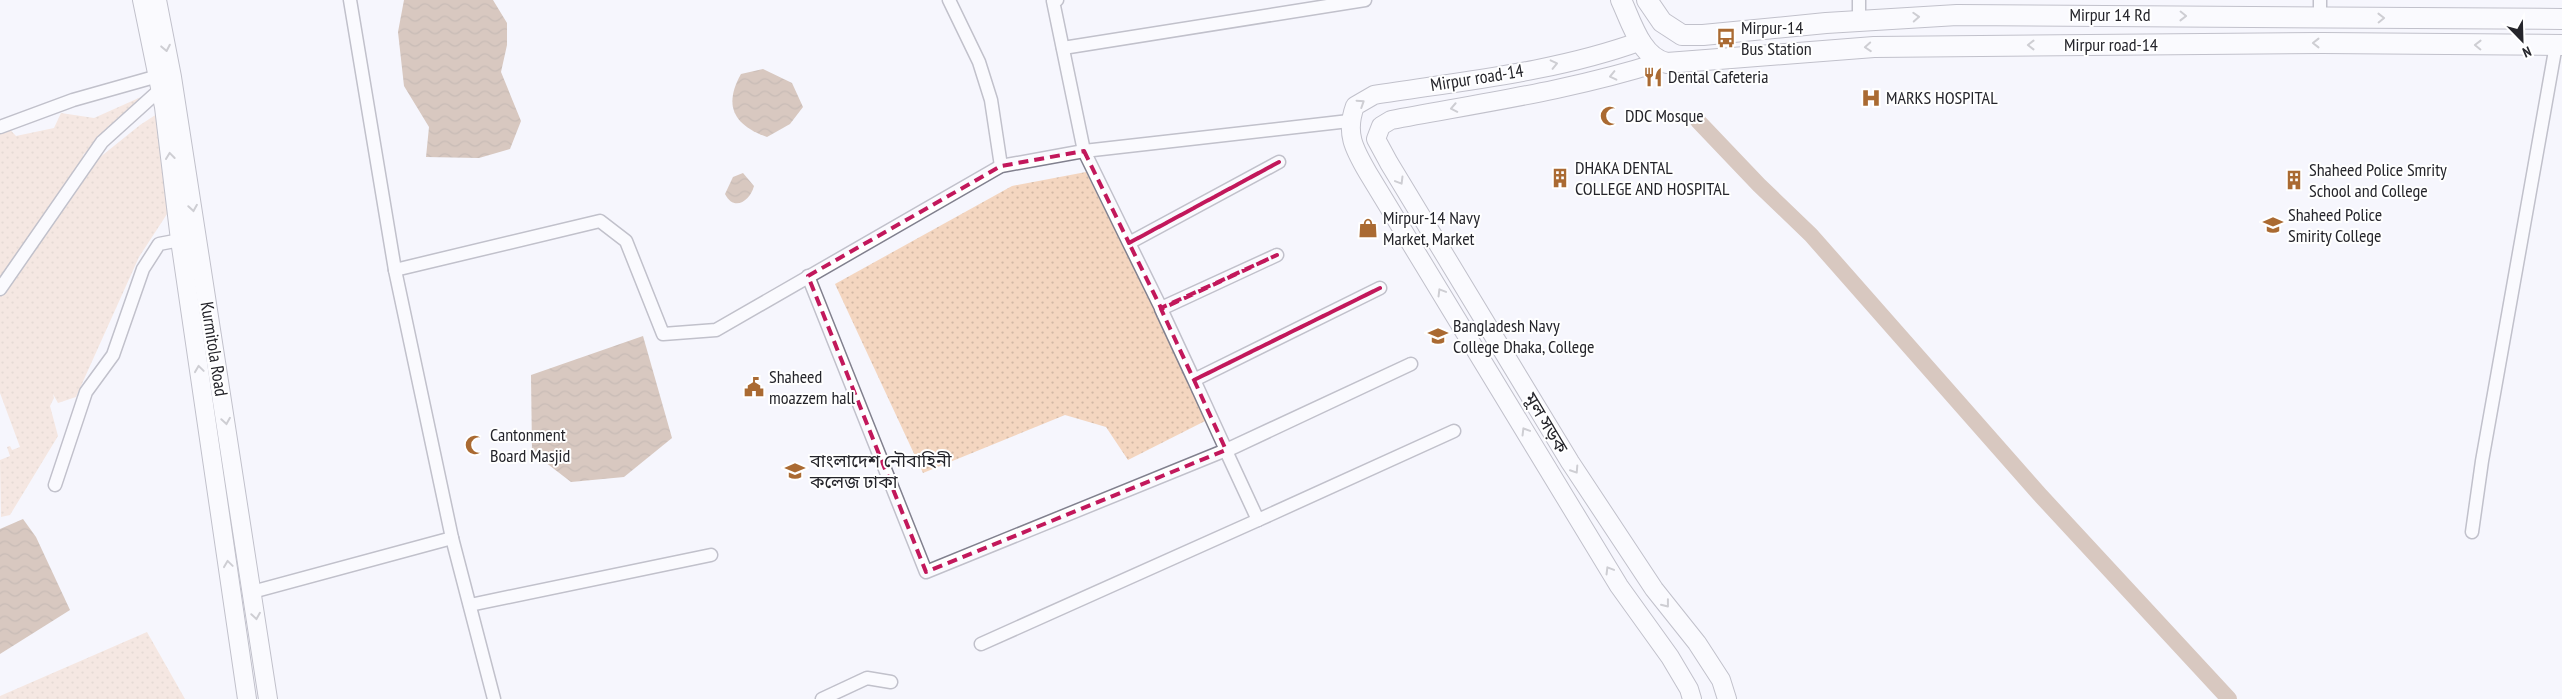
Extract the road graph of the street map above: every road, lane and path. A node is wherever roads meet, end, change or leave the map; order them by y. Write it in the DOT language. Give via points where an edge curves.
graph roads {
  1 [pos="142,0"];
  2 [pos="157,0"];
  3 [pos="350,0"];
  4 [pos="949,0"];
  5 [pos="1057,0"];
  6 [pos="1365,0"];
  7 [pos="1621,0"];
  8 [pos="1647,0"];
  9 [pos="1859,0"];
  10 [pos="1348,1"];
  11 [pos="2320,9"];
  12 [pos="2562,19"];
  13 [pos="1859,21"];
  14 [pos="2559,45"];
  15 [pos="1063,48"];
  16 [pos="1651,53"];
  17 [pos="164,81"];
  18 [pos="1349,120"];
  19 [pos="0,128"];
  20 [pos="1376,138"];
  21 [pos="1084,152"];
  22 [pos="1279,162"];
  23 [pos="1001,166"];
  24 [pos="1204,202"];
  25 [pos="180,240"];
  26 [pos="198,243"];
  27 [pos="1273,257"];
  28 [pos="1250,268"];
  29 [pos="395,270"];
  30 [pos="808,276"];
  31 [pos="0,288"];
  32 [pos="1411,364"];
  33 [pos="1385,376"];
  34 [pos="1454,431"];
  35 [pos="1226,450"];
  36 [pos="55,485"];
  37 [pos="1258,520"];
  38 [pos="2472,532"];
  39 [pos="452,538"];
  40 [pos="711,555"];
  41 [pos="252,592"];
  42 [pos="470,605"];
  43 [pos="981,644"];
  44 [pos="890,682"];
  45 [pos="247,699"];
  46 [pos="268,699"];
  47 [pos="494,699"];
  48 [pos="822,699"];
  49 [pos="1692,699"];
  50 [pos="1727,699"];
  1 -- 17 [label="street, Kurmitola Road"];
  2 -- 17 [label="street, Kurmitola Road, one-way"];
  3 -- 29 [label="street"];
  4 -- 23 [label="street" via="979,62 991,100"];
  5 -- 15 [label="street" via="1053,1"];
  6 -- 10 [label="street"];
  7 -- 16 [label="main road"];
  8 -- 13 [label="main road, Mirpur 14 Rd" via="1662,22 1682,35"];
  9 -- 13 [label="street"];
  10 -- 15 [label="street"];
  11 -- 12 [label="main road, Mirpur 14 Rd, one-way"];
  13 -- 11 [label="main road, Mirpur 14 Rd, one-way" via="1956,15 2134,15"];
  14 -- 16 [label="main road, Mirpur road-14, one-way" via="1874,46 1710,61"];
  14 -- 38 [label="street" via="2482,460"];
  15 -- 21 [label="street"];
  18 -- 16 [label="street, Mirpur road-14, one-way" via="1355,106 1374,95 1528,70 1606,53"];
  16 -- 20 [label="street, Mirpur road-14, one-way" via="1627,73 1391,120 1381,126"];
  17 -- 19 [label="street" via="73,100"];
  25 -- 17 [label="street, Kurmitola Road, one-way"];
  17 -- 26 [label="street, Kurmitola Road, one-way"];
  17 -- 31 [label="street" via="102,142"];
  18 -- 21 [label="street"];
  49 -- 18 [label="street, মূল সড়ক, one-way" via="1670,657 1619,586 1353,146"];
  20 -- 50 [label="street, মূল সড়ক, one-way" via="1570,462 1654,589 1697,642 1721,680"];
  21 -- 23 [label="street"];
  21 -- 24 [label="street" via="1129,243"];
  22 -- 24 [label="street"];
  23 -- 30 [label="street"];
  24 -- 28 [label="street" via="1129,243 1161,308"];
  25 -- 26 [label="street"];
  25 -- 36 [label="street" via="159,244 143,269 113,356 86,392"];
  45 -- 25 [label="street, Kurmitola Road, one-way"];
  26 -- 41 [label="street, Kurmitola Road, one-way"];
  27 -- 28 [label="street"];
  28 -- 35 [label="street" via="1161,309 1194,380 1380,288 1194,380"];
  29 -- 30 [label="street" via="600,221 626,241 663,334 716,330"];
  29 -- 39 [label="street"];
  30 -- 35 [label="street" via="926,572"];
  32 -- 33 [label="street"];
  33 -- 35 [label="street"];
  33 -- 37 [label="street" via="1226,451"];
  34 -- 37 [label="street"];
  37 -- 43 [label="street"];
  39 -- 41 [label="street"];
  39 -- 42 [label="street"];
  40 -- 42 [label="street"];
  41 -- 46 [label="street, Kurmitola Road, one-way"];
  42 -- 47 [label="street"];
  44 -- 48 [label="street" via="867,678"];
}
